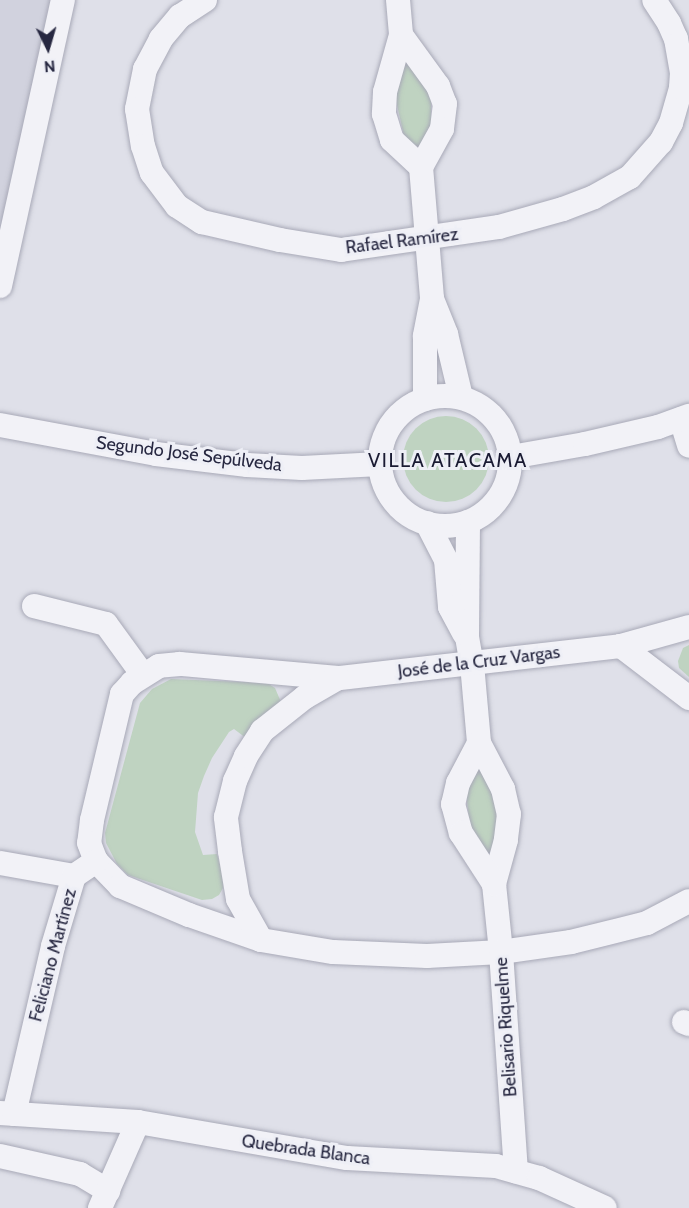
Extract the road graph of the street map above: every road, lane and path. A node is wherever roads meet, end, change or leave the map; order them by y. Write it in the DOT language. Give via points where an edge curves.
graph roads {
  1 [pos="63,0"];
  2 [pos="204,0"];
  3 [pos="398,0"];
  4 [pos="654,0"];
  5 [pos="401,35"];
  6 [pos="420,167"];
  7 [pos="427,239"];
  8 [pos="0,286"];
  9 [pos="432,299"];
  10 [pos="461,397"];
  11 [pos="425,399"];
  12 [pos="685,417"];
  13 [pos="0,425"];
  14 [pos="689,446"];
  15 [pos="511,457"];
  16 [pos="380,464"];
  17 [pos="468,522"];
  18 [pos="427,523"];
  19 [pos="34,606"];
  20 [pos="689,627"];
  21 [pos="467,637"];
  22 [pos="621,646"];
  23 [pos="472,664"];
  24 [pos="143,675"];
  25 [pos="338,678"];
  26 [pos="689,698"];
  27 [pos="479,743"];
  28 [pos="96,861"];
  29 [pos="0,863"];
  30 [pos="74,876"];
  31 [pos="494,884"];
  32 [pos="689,901"];
  33 [pos="261,940"];
  34 [pos="501,952"];
  35 [pos="7,1113"];
  36 [pos="138,1122"];
  37 [pos="0,1156"];
  38 [pos="516,1171"];
  39 [pos="104,1200"];
  40 [pos="605,1208"];
  1 -- 8 [label="street"];
  2 -- 7 [label="street, Rafael Ramírez" via="180,16 161,39 145,69 137,110 152,173 177,206 202,222 341,250"];
  3 -- 5 [label="street"];
  4 -- 7 [label="street, Rafael Ramírez" via="676,39 682,73 671,123 642,167 613,188 563,209 499,227"];
  5 -- 6 [label="street" via="385,92 384,114 392,140"];
  5 -- 6 [label="street" via="438,86 445,104 442,129"];
  6 -- 7 [label="street"];
  7 -- 9 [label="street"];
  9 -- 10 [label="street" via="446,334"];
  9 -- 11 [label="street" via="424,336"];
  10 -- 11 [label="street"];
  10 -- 15 [label="street" via="480,405 496,419 506,436"];
  11 -- 16 [label="street" via="406,408 392,423 382,443"];
  12 -- 14 [label="street"];
  12 -- 15 [label="street" via="585,444"];
  13 -- 16 [label="street, Segundo José Sepúlveda" via="248,465 302,468"];
  15 -- 17 [label="street" via="509,477 501,496"];
  16 -- 18 [label="street" via="384,484 394,501 409,515"];
  17 -- 18 [label="street" via="448,526"];
  17 -- 21 [label="street, Belisario Riquelme"];
  18 -- 21 [label="street, Belisario Riquelme" via="446,560 450,607"];
  19 -- 24 [label="street" via="106,624"];
  20 -- 22 [label="street, José de la Cruz Vargas"];
  21 -- 23 [label="street, Belisario Riquelme"];
  22 -- 23 [label="street, José de la Cruz Vargas"];
  22 -- 26 [label="street"];
  23 -- 25 [label="street, José de la Cruz Vargas"];
  23 -- 27 [label="street, Belisario Riquelme"];
  24 -- 25 [label="street, José de la Cruz Vargas" via="159,666 180,664"];
  24 -- 28 [label="street" via="122,694 92,820 89,843"];
  25 -- 33 [label="street, José de la Cruz Vargas" via="305,697 262,731 235,781 226,817 231,861 238,899"];
  27 -- 31 [label="street, Belisario Riquelme" via="503,789 508,814 506,840"];
  27 -- 31 [label="street, Belisario Riquelme" via="458,783 453,804 461,833"];
  28 -- 30 [label="street, Feliciano Martínez"];
  28 -- 33 [label="street" via="120,886"];
  29 -- 30 [label="street"];
  30 -- 35 [label="street, Feliciano Martínez"];
  31 -- 34 [label="street, Belisario Riquelme"];
  32 -- 34 [label="street" via="647,923 571,942"];
  33 -- 34 [label="street" via="333,952 427,956"];
  34 -- 38 [label="street, Belisario Riquelme"];
  35 -- 36 [label="street, Quebrada Blanca"];
  36 -- 38 [label="street, Quebrada Blanca" via="347,1158 476,1163"];
  36 -- 39 [label="street"];
  37 -- 39 [label="street" via="80,1174"];
  38 -- 40 [label="street, Quebrada Blanca"];
}
